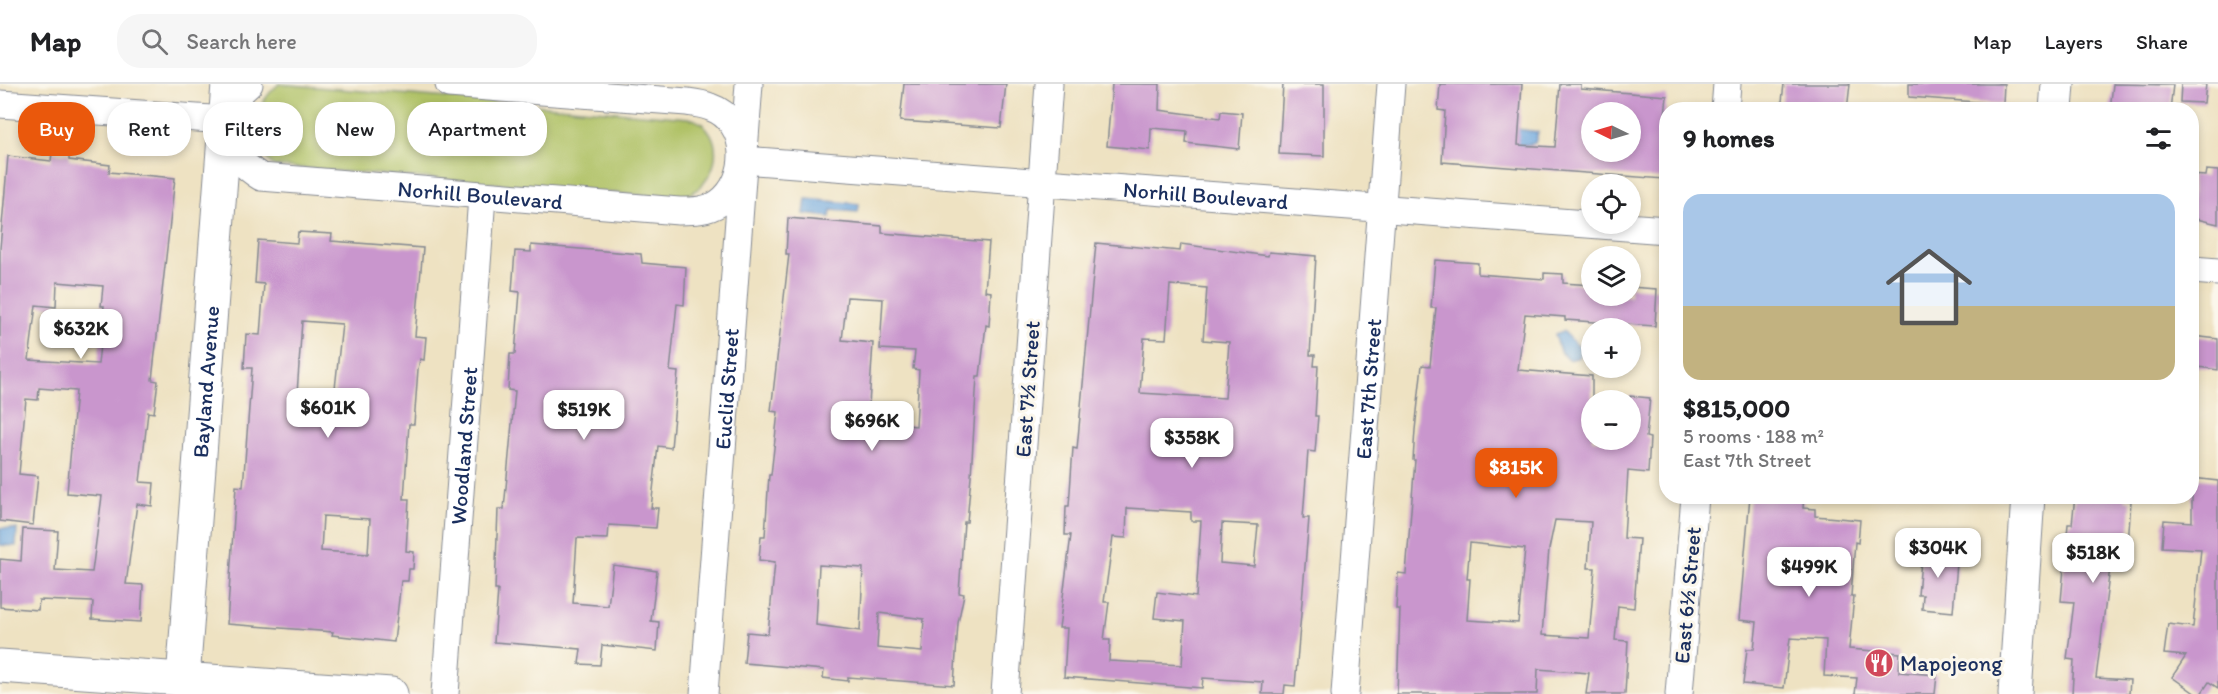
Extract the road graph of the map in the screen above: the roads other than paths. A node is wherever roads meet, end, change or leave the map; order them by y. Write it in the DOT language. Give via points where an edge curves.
graph roads {
  1 [pos="228,84"];
  2 [pos="249,84"];
  3 [pos="449,84"];
  4 [pos="750,84"];
  5 [pos="1049,84"];
  6 [pos="1391,84"];
  7 [pos="1726,84"];
  8 [pos="2058,84"];
  9 [pos="488,85"];
  10 [pos="226,102"];
  11 [pos="233,102"];
  12 [pos="1725,102"];
  13 [pos="2057,102"];
  14 [pos="0,104"];
  15 [pos="203,118"];
  16 [pos="222,156"];
  17 [pos="237,156"];
  18 [pos="743,160"];
  19 [pos="1042,182"];
  20 [pos="482,197"];
  21 [pos="1382,208"];
  22 [pos="1659,229"];
  23 [pos="2199,271"];
  24 [pos="2218,272"];
  25 [pos="1694,504"];
  26 [pos="2027,504"];
  27 [pos="0,666"];
  28 [pos="183,679"];
  29 [pos="331,692"];
  30 [pos="391,694"];
  31 [pos="445,694"];
  32 [pos="704,694"];
  33 [pos="1005,694"];
  34 [pos="1345,694"];
  35 [pos="1678,694"];
  36 [pos="2015,694"];
  1 -- 10 [label="main road, Bayland Avenue"];
  2 -- 11 [label="street"];
  3 -- 9 [label="street"];
  4 -- 18 [label="street, Euclid Street"];
  5 -- 19 [label="street, East 7½ Street"];
  6 -- 21 [label="street, East 7th Street"];
  7 -- 12 [label="street"];
  8 -- 13 [label="main road"];
  9 -- 18 [label="street" via="712,107 739,134"];
  14 -- 15 [label="street"];
  16 -- 28 [label="main road, Bayland Avenue"];
  17 -- 20 [label="street, Norhill Boulevard" via="245,167 261,177"];
  18 -- 19 [label="street, Norhill Boulevard"];
  18 -- 20 [label="street, Norhill Boulevard" via="736,184 719,203 700,211"];
  18 -- 32 [label="street, Euclid Street"];
  19 -- 21 [label="street, Norhill Boulevard"];
  19 -- 33 [label="street, East 7½ Street"];
  20 -- 31 [label="street, Woodland Street"];
  21 -- 22 [label="street, Norhill Boulevard"];
  21 -- 34 [label="street, East 7th Street"];
  23 -- 24 [label="street"];
  25 -- 35 [label="street, East 6½ Street"];
  26 -- 36 [label="main road"];
  27 -- 28 [label="main road"];
  28 -- 29 [label="main road"];
  29 -- 30 [label="main road"];
}
